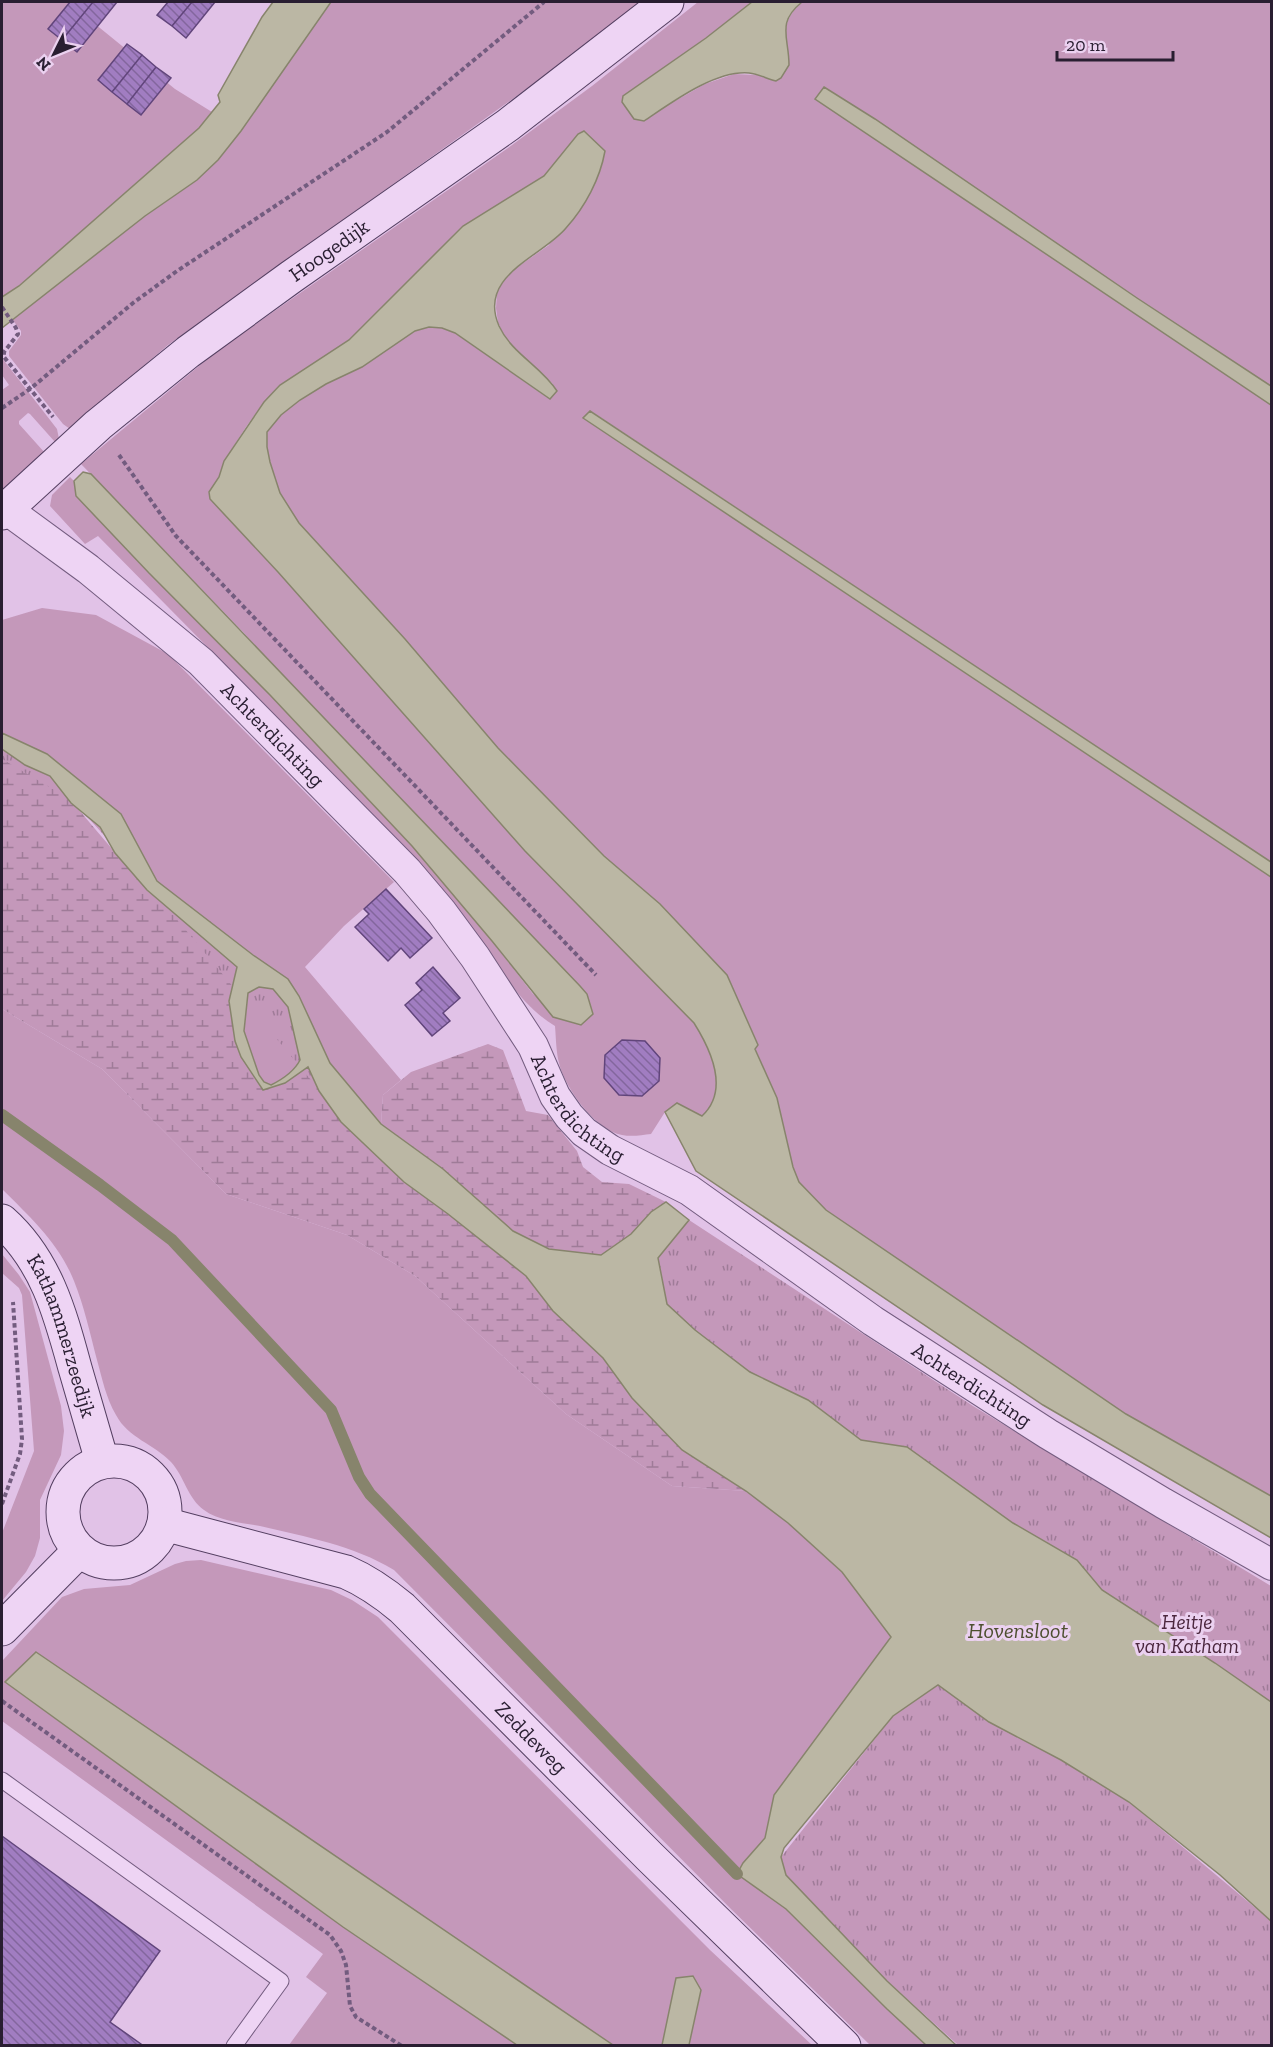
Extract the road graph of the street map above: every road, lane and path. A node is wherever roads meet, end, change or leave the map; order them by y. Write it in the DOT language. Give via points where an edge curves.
graph roads {
  1 [pos="544,2"];
  2 [pos="667,2"];
  3 [pos="2,307"];
  4 [pos="30,388"];
  5 [pos="2,408"];
  6 [pos="56,421"];
  7 [pos="98,425"];
  8 [pos="4,511"];
  9 [pos="596,975"];
  10 [pos="2,1221"];
  11 [pos="12,1297"];
  12 [pos="102,1461"];
  13 [pos="2,1504"];
  14 [pos="164,1524"];
  15 [pos="80,1551"];
  16 [pos="1272,1564"];
  17 [pos="2,1629"];
  18 [pos="2,1701"];
  19 [pos="2,1780"];
  20 [pos="234,2046"];
  21 [pos="402,2046"];
  22 [pos="844,2046"];
  1 -- 4 [label="path" via="387,132 177,271"];
  2 -- 7 [label="main road, Hoogedijk" via="508,125 188,352"];
  3 -- 4 [label="path" via="18,334 4,357"];
  4 -- 5 [label="path"];
  4 -- 6 [label="path"];
  7 -- 8 [label="main road, Hoogedijk"];
  7 -- 9 [label="path" via="176,536"];
  8 -- 16 [label="street, Achterdichting" via="88,569 201,662 406,871 475,957 533,1046 555,1096 584,1132 610,1150 689,1190 873,1321 1047,1434"];
  10 -- 12 [label="main road, Kathammerzeedijk" via="33,1257 49,1286"];
  11 -- 13 [label="path" via="22,1439"];
  12 -- 14 [label="main road" via="137,1466 156,1482 164,1504"];
  12 -- 15 [label="main road" via="82,1471 66,1491 64,1527"];
  14 -- 15 [label="main road" via="149,1549 122,1563 98,1561"];
  14 -- 22 [label="main road, Zeddeweg" via="346,1572 386,1594"];
  15 -- 17 [label="main road"];
  18 -- 21 [label="path" via="330,1935 346,1965 350,2006 356,2017"];
  19 -- 20 [label="lane" via="281,1981"];
}
